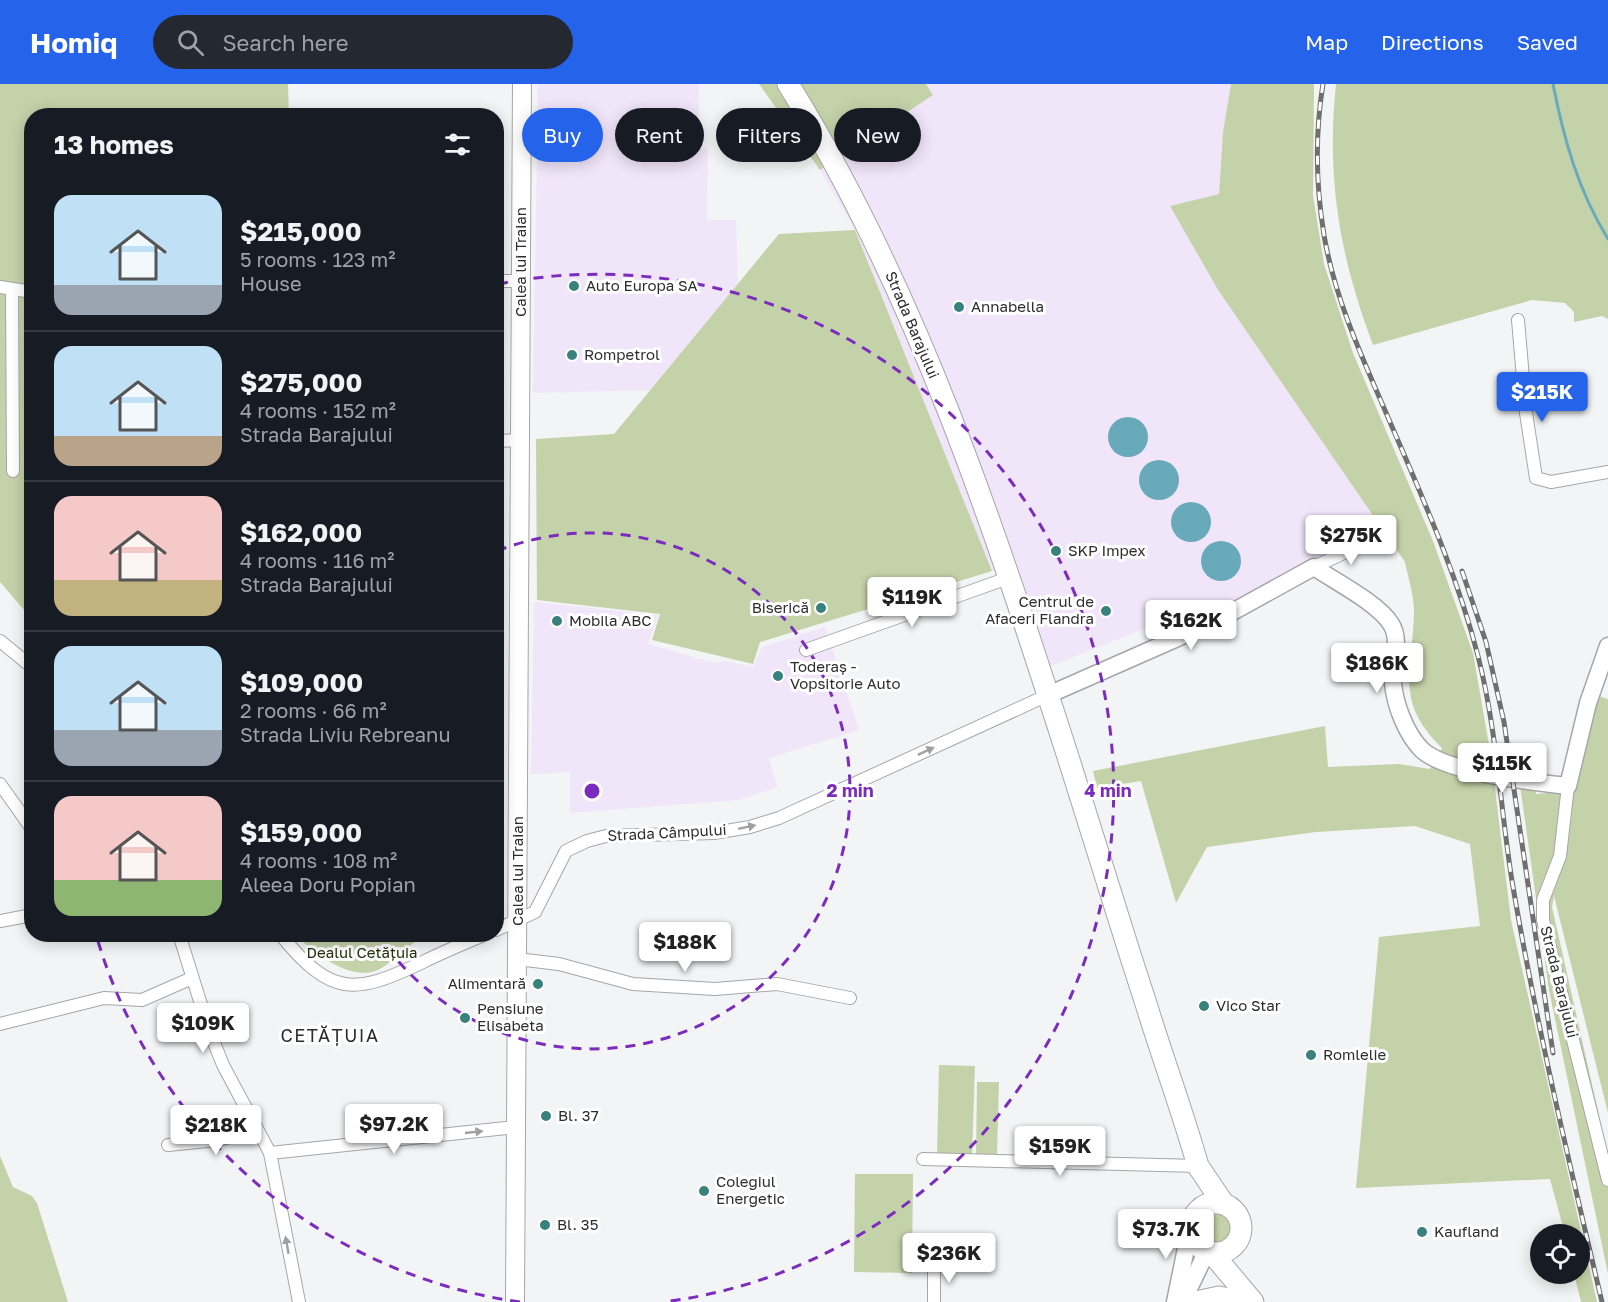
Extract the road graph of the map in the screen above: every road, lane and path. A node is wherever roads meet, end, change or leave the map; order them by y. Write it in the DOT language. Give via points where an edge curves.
graph roads {
  1 [pos="522,84"];
  2 [pos="788,84"];
  3 [pos="504,281"];
  4 [pos="521,281"];
  5 [pos="6,288"];
  6 [pos="24,291"];
  7 [pos="1518,320"];
  8 [pos="504,441"];
  9 [pos="520,441"];
  10 [pos="13,471"];
  11 [pos="1608,472"];
  12 [pos="1375,538"];
  13 [pos="1314,567"];
  14 [pos="1008,578"];
  15 [pos="0,641"];
  16 [pos="1608,646"];
  17 [pos="807,650"];
  18 [pos="24,660"];
  19 [pos="1048,695"];
  20 [pos="0,784"];
  21 [pos="1568,786"];
  22 [pos="24,818"];
  23 [pos="24,916"];
  24 [pos="517,920"];
  25 [pos="0,921"];
  26 [pos="504,926"];
  27 [pos="181,942"];
  28 [pos="286,942"];
  29 [pos="469,942"];
  30 [pos="517,959"];
  31 [pos="192,978"];
  32 [pos="850,998"];
  33 [pos="0,1024"];
  34 [pos="516,1127"];
  35 [pos="258,1131"];
  36 [pos="168,1145"];
  37 [pos="270,1154"];
  38 [pos="923,1159"];
  39 [pos="1198,1166"];
  40 [pos="1608,1180"];
  41 [pos="1223,1203"];
  42 [pos="1193,1219"];
  43 [pos="1240,1236"];
  44 [pos="1209,1252"];
  45 [pos="934,1266"];
  46 [pos="1248,1299"];
  47 [pos="298,1302"];
  48 [pos="515,1302"];
  49 [pos="934,1302"];
  50 [pos="1175,1302"];
  51 [pos="1182,1302"];
  52 [pos="1196,1302"];
  1 -- 4 [label="main road, Calea lui Traian"];
  2 -- 14 [label="highway, Strada Barajului" via="837,164 906,304"];
  3 -- 4 [label="street"];
  4 -- 9 [label="main road, Calea lui Traian"];
  5 -- 6 [label="street"];
  5 -- 10 [label="street"];
  7 -- 11 [label="street" via="1536,478 1551,482"];
  8 -- 9 [label="street"];
  9 -- 24 [label="main road, Calea lui Traian"];
  12 -- 13 [label="street"];
  13 -- 19 [label="street" via="1216,621"];
  13 -- 21 [label="street" via="1372,606 1392,625 1396,639 1396,699 1417,744 1439,759 1483,773"];
  14 -- 17 [label="street"];
  14 -- 19 [label="highway, Strada Barajului"];
  15 -- 18 [label="street"];
  16 -- 21 [label="street, Strada Barajului" via="1588,703"];
  24 -- 19 [label="street, Strada Câmpului, one-way" via="530,916 539,907 566,851 587,841 606,836 750,827 790,813"];
  19 -- 39 [label="highway, Strada Barajului"];
  20 -- 22 [label="street"];
  21 -- 40 [label="street, Strada Barajului" via="1560,856 1543,900 1543,920"];
  23 -- 25 [label="street"];
  24 -- 26 [label="street, Strada Câmpului"];
  24 -- 30 [label="main road, Calea lui Traian"];
  27 -- 31 [label="street"];
  28 -- 29 [label="street" via="320,975 350,985 392,977"];
  30 -- 32 [label="street" via="559,964 633,984 715,989 777,984"];
  30 -- 34 [label="main road, Calea lui Traian"];
  31 -- 33 [label="street" via="142,1000 104,998"];
  31 -- 35 [label="street" via="223,1065"];
  37 -- 34 [label="street, one-way"];
  34 -- 48 [label="main road, Calea lui Traian"];
  35 -- 36 [label="street"];
  35 -- 37 [label="street"];
  47 -- 37 [label="street, one-way"];
  38 -- 39 [label="street"];
  39 -- 41 [label="highway, Strada Barajului"];
  39 -- 42 [label="highway, Strada Barajului"];
  41 -- 42 [label="highway" via="1207,1204"];
  41 -- 43 [label="highway" via="1239,1217"];
  42 -- 44 [label="highway" via="1194,1240"];
  42 -- 50 [label="street"];
  43 -- 44 [label="highway" via="1232,1247"];
  43 -- 46 [label="highway"];
  44 -- 46 [label="highway"];
  44 -- 51 [label="street"];
  45 -- 49 [label="street"];
  46 -- 52 [label="highway" via="1219,1297"];
}
